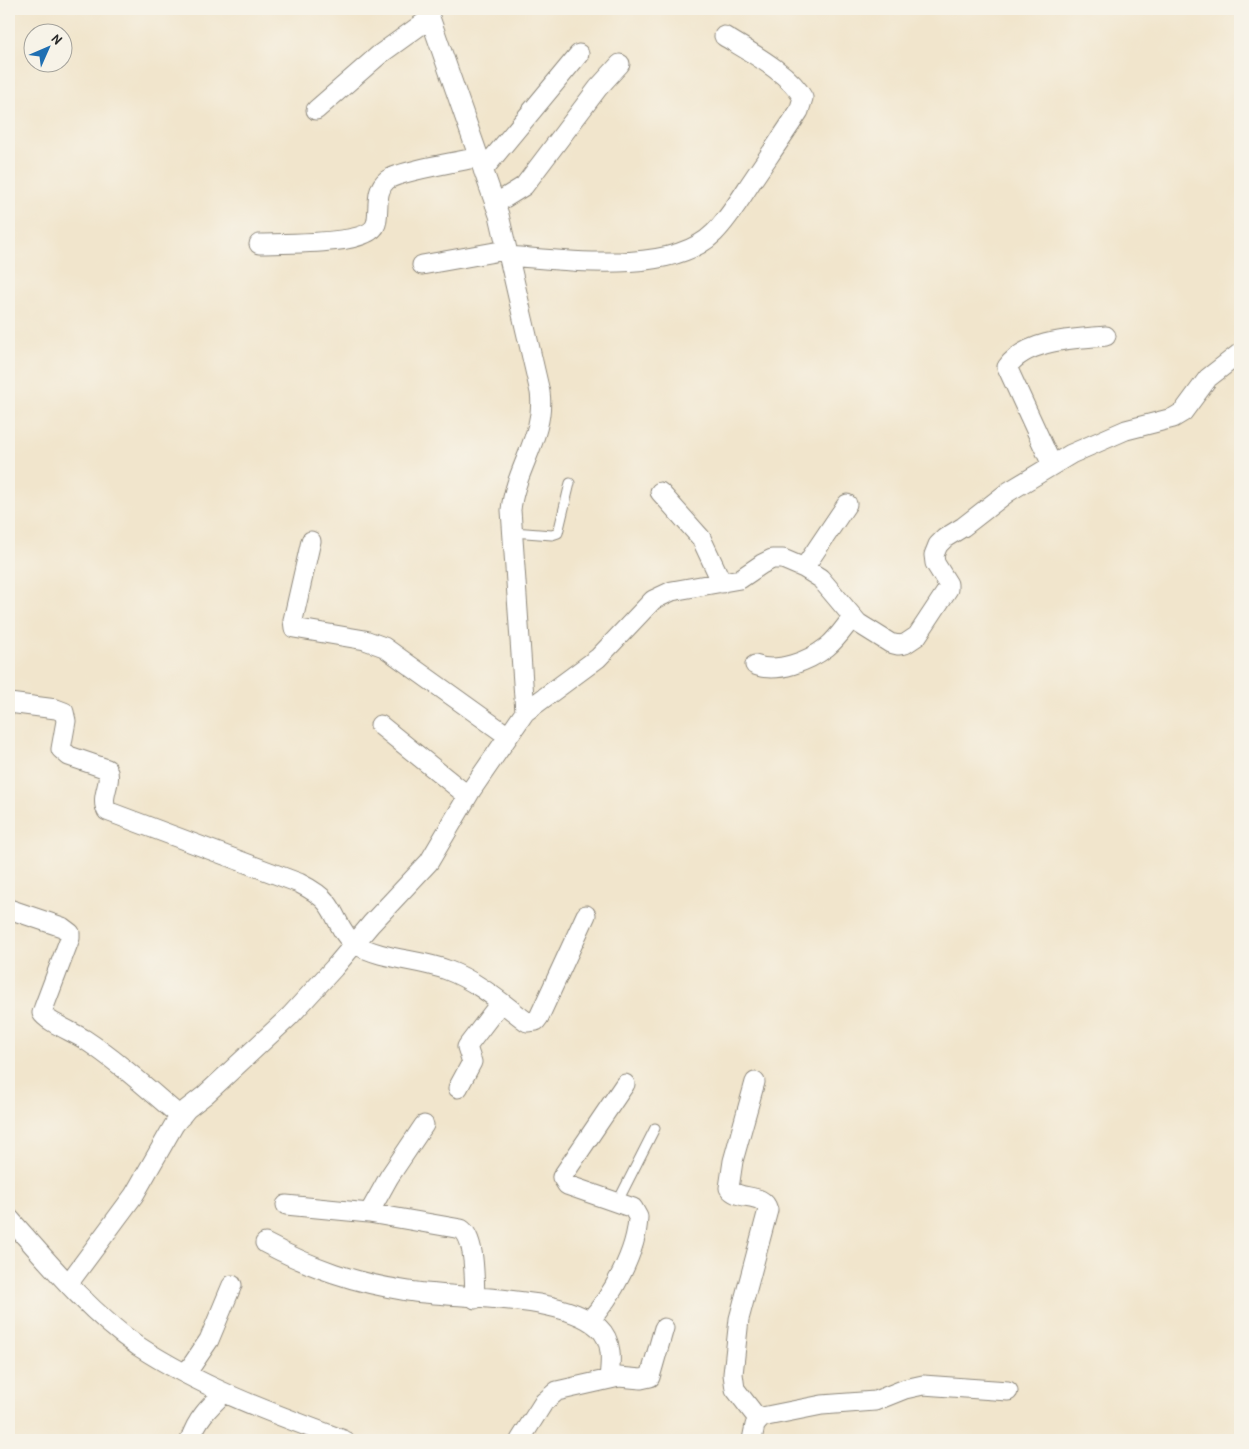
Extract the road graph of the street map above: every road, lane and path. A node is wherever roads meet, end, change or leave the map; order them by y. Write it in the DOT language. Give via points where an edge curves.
graph roads {
  1 [pos="428,14"];
  2 [pos="724,36"];
  3 [pos="579,54"];
  4 [pos="620,64"];
  5 [pos="316,110"];
  6 [pos="482,164"];
  7 [pos="495,204"];
  8 [pos="259,244"];
  9 [pos="507,253"];
  10 [pos="422,265"];
  11 [pos="1106,336"];
  12 [pos="1240,353"];
  13 [pos="1052,464"];
  14 [pos="570,482"];
  15 [pos="660,492"];
  16 [pos="847,504"];
  17 [pos="512,532"];
  18 [pos="311,541"];
  19 [pos="804,568"];
  20 [pos="722,583"];
  21 [pos="852,618"];
  22 [pos="755,665"];
  23 [pos="9,703"];
  24 [pos="525,712"];
  25 [pos="380,725"];
  26 [pos="508,736"];
  27 [pos="468,796"];
  28 [pos="9,909"];
  29 [pos="586,915"];
  30 [pos="354,944"];
  31 [pos="500,1002"];
  32 [pos="755,1082"];
  33 [pos="626,1084"];
  34 [pos="458,1088"];
  35 [pos="181,1117"];
  36 [pos="424,1125"];
  37 [pos="655,1128"];
  38 [pos="617,1203"];
  39 [pos="286,1205"];
  40 [pos="369,1213"];
  41 [pos="9,1218"];
  42 [pos="265,1243"];
  43 [pos="68,1284"];
  44 [pos="232,1285"];
  45 [pos="475,1299"];
  46 [pos="589,1321"];
  47 [pos="664,1328"];
  48 [pos="186,1374"];
  49 [pos="608,1378"];
  50 [pos="1008,1391"];
  51 [pos="224,1393"];
  52 [pos="759,1420"];
  53 [pos="190,1440"];
  54 [pos="344,1440"];
  55 [pos="520,1440"];
  56 [pos="752,1440"];
  1 -- 5 [label="street"];
  1 -- 6 [label="street"];
  2 -- 9 [label="street" via="774,69 795,86 803,98 799,112 728,218 713,234 700,244 678,252 638,261 604,264"];
  3 -- 6 [label="street"];
  4 -- 7 [label="street" via="524,186"];
  6 -- 7 [label="street"];
  6 -- 8 [label="street" via="405,173 387,180 381,187 376,224 372,232 365,235 328,241"];
  7 -- 9 [label="street"];
  9 -- 10 [label="street"];
  9 -- 17 [label="street" via="542,406 541,420 513,491"];
  11 -- 13 [label="street" via="1038,347 1016,358 1007,367"];
  12 -- 13 [label="street" via="1208,378 1174,418 1110,436"];
  13 -- 21 [label="street" via="992,502 938,545 935,563 948,589 912,641 898,645 890,643"];
  14 -- 17 [label="lane" via="558,533 552,536"];
  15 -- 20 [label="street" via="701,538"];
  16 -- 19 [label="street"];
  17 -- 24 [label="street"];
  18 -- 26 [label="street" via="292,620 294,628 365,640 384,647"];
  19 -- 20 [label="street" via="791,561 772,559 740,579"];
  19 -- 21 [label="street" via="820,578"];
  20 -- 24 [label="street" via="672,591 653,600 598,658"];
  21 -- 22 [label="street" via="826,647 804,660 765,669"];
  23 -- 30 [label="street" via="64,712 66,721 61,749 69,756 107,769 110,777 104,799 108,811 308,888 328,904"];
  24 -- 26 [label="street"];
  25 -- 27 [label="street"];
  26 -- 27 [label="street"];
  27 -- 30 [label="street" via="429,862"];
  28 -- 35 [label="street" via="62,927 70,933 44,1007 42,1014 45,1018 64,1026 105,1053"];
  29 -- 31 [label="street" via="536,1021 527,1022"];
  30 -- 31 [label="street" via="446,970 466,978"];
  30 -- 35 [label="street" via="290,1016"];
  31 -- 34 [label="street" via="467,1048 472,1062"];
  32 -- 52 [label="street" via="729,1188 737,1195 759,1198 768,1210 739,1319 733,1374 735,1389"];
  33 -- 38 [label="street" via="562,1177 567,1185"];
  35 -- 43 [label="street" via="134,1195"];
  36 -- 40 [label="street"];
  37 -- 38 [label="lane"];
  38 -- 46 [label="street" via="633,1208 638,1224 612,1292"];
  39 -- 40 [label="street"];
  40 -- 45 [label="street" via="466,1232 470,1241"];
  41 -- 43 [label="street"];
  42 -- 45 [label="street" via="303,1263 343,1278 409,1292"];
  43 -- 48 [label="street" via="138,1345"];
  44 -- 48 [label="street" via="208,1340"];
  45 -- 46 [label="street" via="529,1302"];
  46 -- 49 [label="street" via="608,1340"];
  47 -- 49 [label="street" via="650,1377 646,1380"];
  48 -- 51 [label="street"];
  49 -- 55 [label="street" via="564,1388 550,1395"];
  50 -- 52 [label="street" via="923,1385 875,1401 822,1406 768,1415"];
  51 -- 53 [label="street" via="203,1413"];
  51 -- 54 [label="street"];
  52 -- 56 [label="street"];
}
